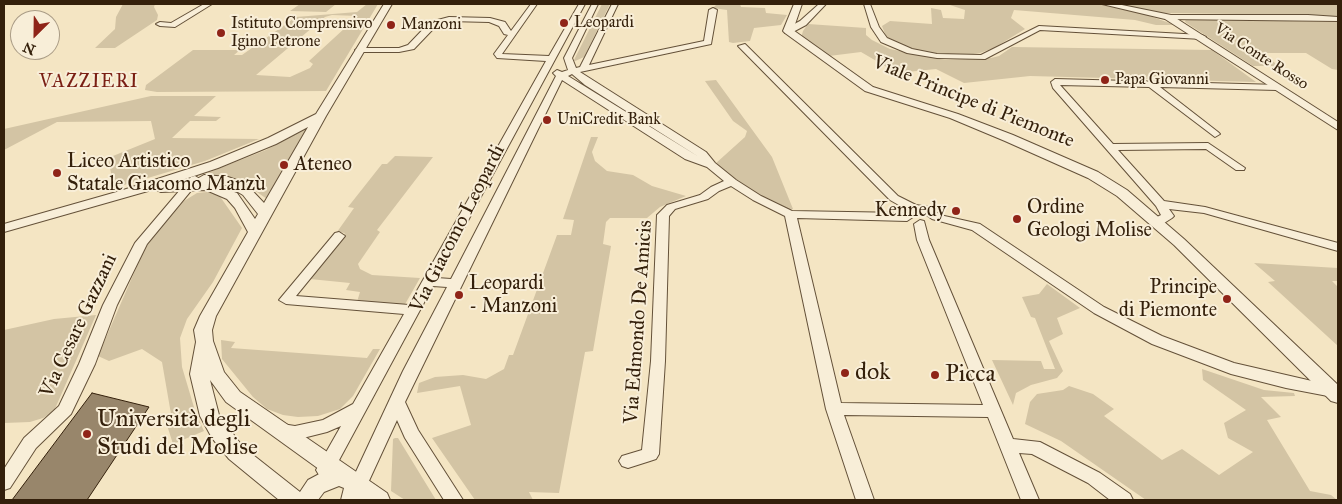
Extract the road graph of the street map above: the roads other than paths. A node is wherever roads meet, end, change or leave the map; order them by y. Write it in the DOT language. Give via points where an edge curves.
graph roads {
  1 [pos="197,4"];
  2 [pos="208,4"];
  3 [pos="388,4"];
  4 [pos="534,4"];
  5 [pos="582,4"];
  6 [pos="595,4"];
  7 [pos="615,4"];
  8 [pos="798,4"];
  9 [pos="823,4"];
  10 [pos="866,4"];
  11 [pos="1106,4"];
  12 [pos="713,10"];
  13 [pos="1168,17"];
  14 [pos="1338,19"];
  15 [pos="788,31"];
  16 [pos="513,34"];
  17 [pos="1202,37"];
  18 [pos="742,46"];
  19 [pos="359,50"];
  20 [pos="551,59"];
  21 [pos="583,69"];
  22 [pos="566,74"];
  23 [pos="1151,84"];
  24 [pos="1277,87"];
  25 [pos="320,116"];
  26 [pos="1338,127"];
  27 [pos="1215,134"];
  28 [pos="1112,148"];
  29 [pos="493,165"];
  30 [pos="514,166"];
  31 [pos="1240,168"];
  32 [pos="164,181"];
  33 [pos="732,182"];
  34 [pos="193,183"];
  35 [pos="125,194"];
  36 [pos="1160,204"];
  37 [pos="266,214"];
  38 [pos="790,214"];
  39 [pos="914,216"];
  40 [pos="936,217"];
  41 [pos="1157,222"];
  42 [pos="4,228"];
  43 [pos="459,228"];
  44 [pos="482,229"];
  45 [pos="256,232"];
  46 [pos="339,236"];
  47 [pos="1320,242"];
  48 [pos="1338,247"];
  49 [pos="1338,252"];
  50 [pos="429,282"];
  51 [pos="454,283"];
  52 [pos="414,310"];
  53 [pos="204,341"];
  54 [pos="1336,394"];
  55 [pos="364,400"];
  56 [pos="397,402"];
  57 [pos="834,409"];
  58 [pos="993,410"];
  59 [pos="278,430"];
  60 [pos="1008,446"];
  61 [pos="628,461"];
  62 [pos="328,465"];
  63 [pos="4,483"];
  64 [pos="353,491"];
  65 [pos="311,493"];
  66 [pos="294,500"];
  67 [pos="379,500"];
  68 [pos="454,500"];
  69 [pos="865,500"];
  70 [pos="1030,500"];
  71 [pos="1124,500"];
  1 -- 2 [label="street"];
  1 -- 2 [label="street" via="160,24 172,25"];
  3 -- 19 [label="street"];
  4 -- 16 [label="street"];
  5 -- 6 [label="street"];
  5 -- 20 [label="street, Via Giacomo Leopardi"];
  6 -- 22 [label="street, Via Giacomo Leopardi" via="568,58"];
  7 -- 21 [label="street"];
  8 -- 15 [label="street"];
  9 -- 15 [label="street" via="803,23"];
  10 -- 17 [label="street" via="884,40 904,50 937,56 993,53 1039,28"];
  11 -- 13 [label="street, Via Conte Rosso"];
  12 -- 21 [label="street" via="708,42"];
  13 -- 14 [label="street"];
  13 -- 17 [label="street, Via Conte Rosso"];
  15 -- 41 [label="street, Viale Principe di Piemonte" via="869,89 954,116 1093,175 1122,192"];
  16 -- 19 [label="street" via="507,32 502,24 490,20 449,19 432,24 411,47"];
  16 -- 20 [label="street" via="498,54 500,56"];
  17 -- 24 [label="street, Via Conte Rosso"];
  18 -- 39 [label="street"];
  19 -- 25 [label="street"];
  20 -- 22 [label="street" via="554,70"];
  20 -- 29 [label="street, Via Giacomo Leopardi"];
  21 -- 22 [label="street"];
  22 -- 30 [label="street, Via Giacomo Leopardi"];
  22 -- 33 [label="street" via="688,157 711,165"];
  23 -- 24 [label="street"];
  23 -- 27 [label="street"];
  23 -- 28 [label="street" via="1055,82"];
  24 -- 26 [label="street, Via Conte Rosso"];
  25 -- 32 [label="street" via="272,141"];
  25 -- 37 [label="street"];
  28 -- 31 [label="street" via="1208,146"];
  28 -- 36 [label="street"];
  29 -- 30 [label="street"];
  29 -- 43 [label="street, Via Giacomo Leopardi"];
  30 -- 44 [label="street, Via Giacomo Leopardi"];
  32 -- 34 [label="street"];
  32 -- 35 [label="street"];
  33 -- 38 [label="street"];
  33 -- 61 [label="street, Via Edmondo De Amicis" via="704,197 671,208 663,215 658,361 650,454"];
  34 -- 35 [label="street"];
  34 -- 37 [label="street" via="228,181 240,186"];
  34 -- 45 [label="street" via="232,196"];
  34 -- 63 [label="street, Via Cesare Gazzani" via="141,243 110,305 65,410 30,443"];
  35 -- 42 [label="street"];
  36 -- 41 [label="street" via="1168,216"];
  36 -- 47 [label="street" via="1205,210"];
  37 -- 45 [label="street"];
  38 -- 39 [label="street"];
  38 -- 57 [label="street"];
  39 -- 40 [label="street" via="928,210"];
  39 -- 40 [label="street" via="932,223"];
  39 -- 58 [label="street"];
  40 -- 54 [label="street" via="976,227 1099,310 1157,340 1231,368"];
  41 -- 54 [label="street, Viale Principe di Piemonte"];
  43 -- 44 [label="street"];
  43 -- 50 [label="street, Via Giacomo Leopardi"];
  44 -- 51 [label="street, Via Giacomo Leopardi"];
  45 -- 53 [label="street" via="208,316 203,330"];
  46 -- 52 [label="street, Via Giacomo Leopardi" via="286,300"];
  47 -- 48 [label="street"];
  47 -- 49 [label="street"];
  50 -- 51 [label="street"];
  50 -- 52 [label="street, Via Giacomo Leopardi"];
  51 -- 56 [label="street, Via Giacomo Leopardi"];
  52 -- 55 [label="street, Via Giacomo Leopardi"];
  53 -- 59 [label="street" via="216,375 234,397"];
  53 -- 66 [label="street" via="199,374 214,424 236,453"];
  55 -- 59 [label="street" via="353,412 327,426 295,432"];
  55 -- 62 [label="street, Via Giacomo Leopardi"];
  56 -- 64 [label="street, Via Giacomo Leopardi"];
  56 -- 68 [label="street" via="411,433"];
  57 -- 58 [label="street"];
  57 -- 69 [label="street"];
  58 -- 60 [label="street"];
  59 -- 62 [label="street"];
  60 -- 70 [label="street"];
  60 -- 71 [label="street" via="1034,447 1094,478"];
  62 -- 64 [label="street"];
  62 -- 65 [label="street, Via Giacomo Leopardi"];
  64 -- 65 [label="street" via="334,477"];
  64 -- 67 [label="street"];
}
